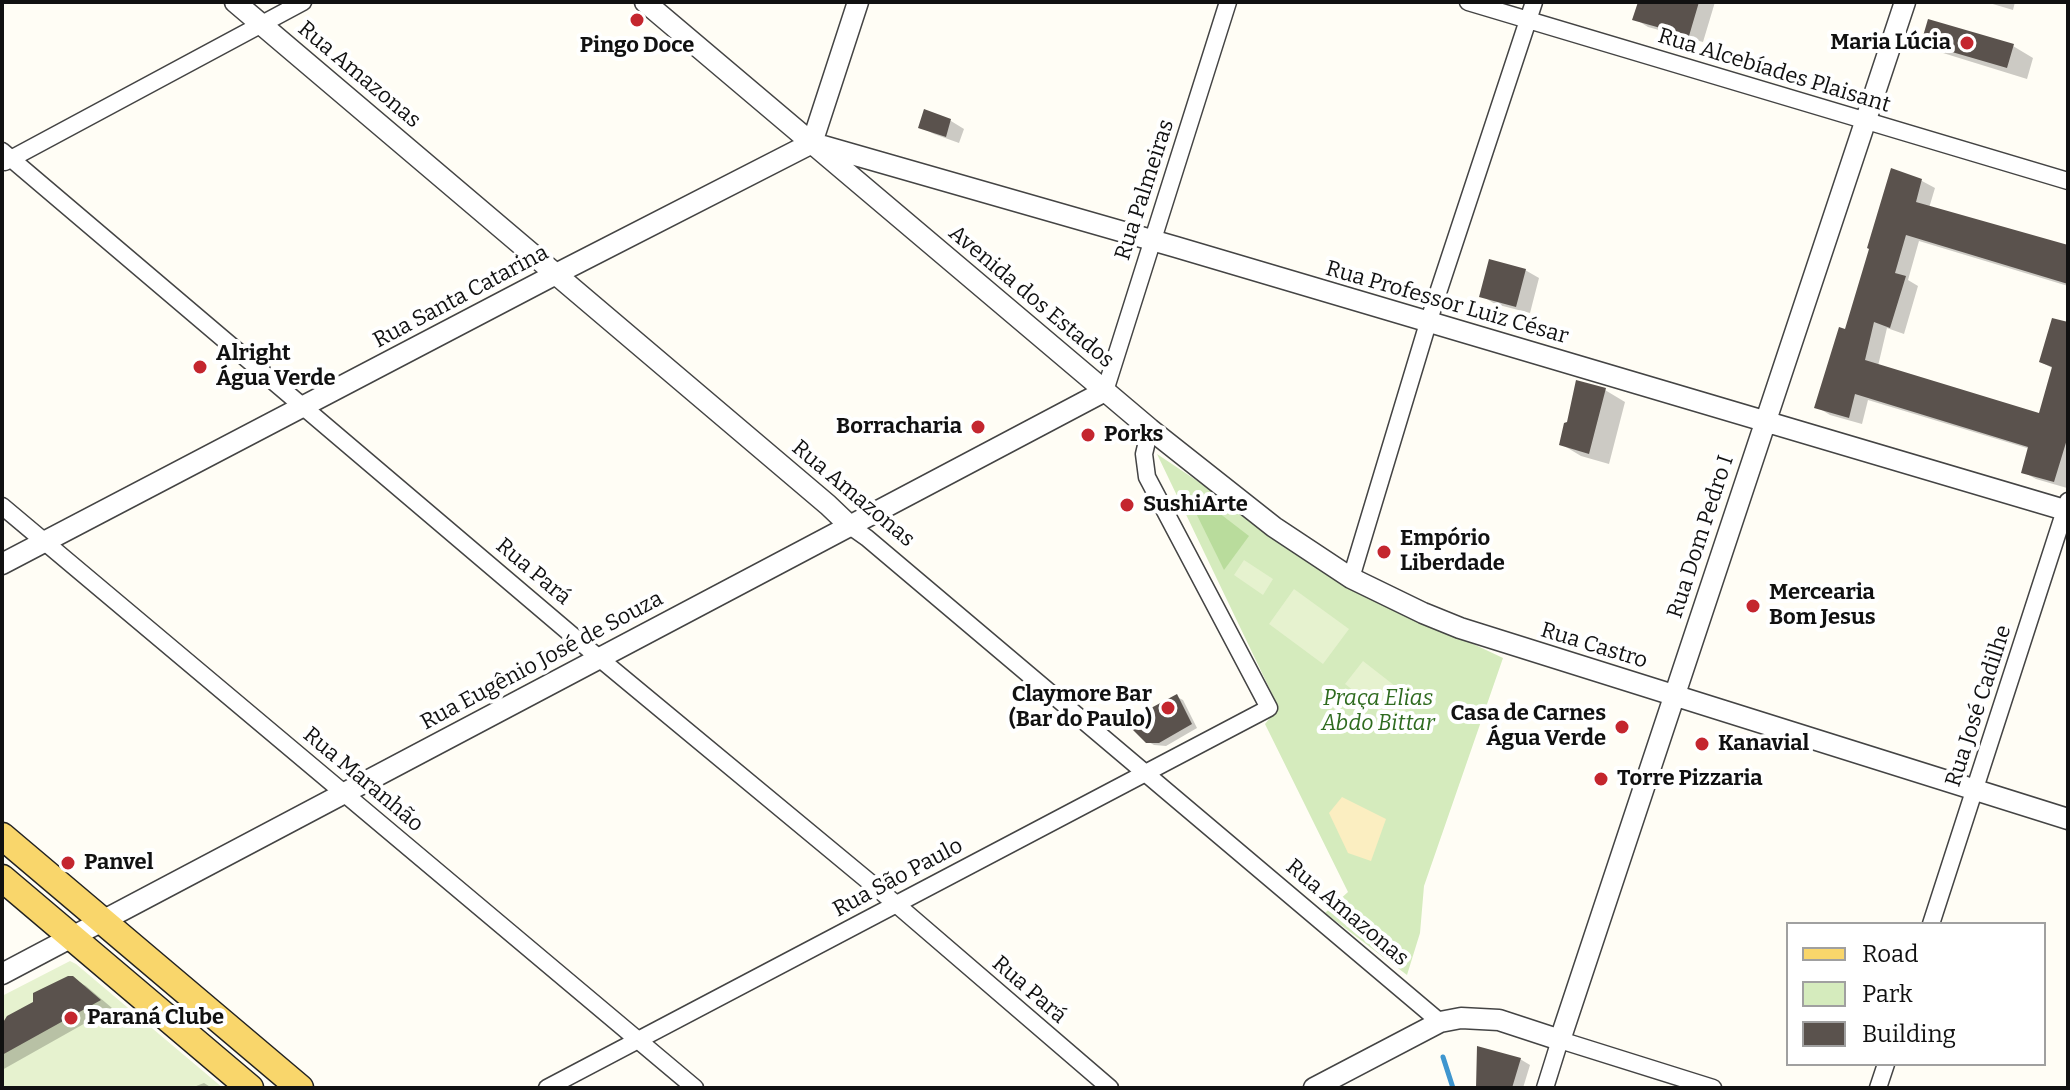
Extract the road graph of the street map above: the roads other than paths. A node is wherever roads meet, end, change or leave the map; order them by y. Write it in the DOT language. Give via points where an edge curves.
graph roads {
  1 [pos="235,2"];
  2 [pos="303,2"];
  3 [pos="645,2"];
  4 [pos="858,2"];
  5 [pos="1228,2"];
  6 [pos="1468,2"];
  7 [pos="1534,2"];
  8 [pos="1905,2"];
  9 [pos="1528,20"];
  10 [pos="261,24"];
  11 [pos="1865,121"];
  12 [pos="812,143"];
  13 [pos="5,158"];
  14 [pos="2068,181"];
  15 [pos="1152,240"];
  16 [pos="556,274"];
  17 [pos="1428,323"];
  18 [pos="1105,391"];
  19 [pos="304,407"];
  20 [pos="1765,421"];
  21 [pos="1150,429"];
  22 [pos="2,506"];
  23 [pos="2067,507"];
  24 [pos="850,526"];
  25 [pos="45,542"];
  26 [pos="2,564"];
  27 [pos="1351,578"];
  28 [pos="599,658"];
  29 [pos="1674,696"];
  30 [pos="1145,773"];
  31 [pos="1975,790"];
  32 [pos="343,793"];
  33 [pos="2068,819"];
  34 [pos="2,836"];
  35 [pos="2,878"];
  36 [pos="896,904"];
  37 [pos="102,921"];
  38 [pos="1932,922"];
  39 [pos="72,936"];
  40 [pos="2,974"];
  41 [pos="1440,1022"];
  42 [pos="638,1040"];
  43 [pos="1560,1040"];
  44 [pos="1885,1066"];
  45 [pos="250,1088"];
  46 [pos="300,1088"];
  47 [pos="547,1088"];
  48 [pos="695,1088"];
  49 [pos="1110,1088"];
  50 [pos="1314,1088"];
  51 [pos="1545,1088"];
  52 [pos="1713,1088"];
  53 [pos="1878,1088"];
  1 -- 10 [label="street, Rua Amazonas"];
  2 -- 10 [label="street"];
  3 -- 12 [label="street, Avenida dos Estados"];
  4 -- 12 [label="street"];
  5 -- 15 [label="street, Rua Palmeiras"];
  6 -- 9 [label="street, Rua Alcebíades Plaisant"];
  7 -- 9 [label="street"];
  8 -- 11 [label="street, Rua Dom Pedro I"];
  9 -- 11 [label="street, Rua Alcebíades Plaisant"];
  9 -- 17 [label="street"];
  10 -- 13 [label="street"];
  10 -- 16 [label="street, Rua Amazonas"];
  11 -- 14 [label="street, Rua Alcebíades Plaisant"];
  11 -- 20 [label="street, Rua Dom Pedro I"];
  12 -- 15 [label="street, Rua Professor Luiz César"];
  12 -- 16 [label="street, Rua Santa Catarina"];
  12 -- 18 [label="street, Avenida dos Estados"];
  13 -- 19 [label="street, Rua Pará"];
  15 -- 17 [label="street, Rua Professor Luiz César"];
  15 -- 18 [label="street, Rua Palmeiras"];
  16 -- 19 [label="street, Rua Santa Catarina"];
  16 -- 24 [label="street, Rua Amazonas"];
  17 -- 20 [label="street, Rua Professor Luiz César"];
  17 -- 27 [label="street"];
  18 -- 21 [label="street, Avenida dos Estados"];
  18 -- 24 [label="street, Rua Eugênio José de Souza"];
  19 -- 25 [label="street, Rua Santa Catarina"];
  19 -- 28 [label="street, Rua Pará"];
  20 -- 23 [label="street, Rua Professor Luiz César"];
  20 -- 29 [label="street, Rua Dom Pedro I"];
  21 -- 27 [label="street, Rua Castro" via="1274,527"];
  21 -- 30 [label="street, Rua São Paulo" via="1144,454 1147,477 1269,708"];
  22 -- 25 [label="street, Rua Maranhão"];
  23 -- 31 [label="street, Rua José Cadilhe"];
  24 -- 28 [label="street, Rua Eugênio José de Souza"];
  24 -- 30 [label="street, Rua Amazonas"];
  25 -- 26 [label="street, Rua Santa Catarina"];
  25 -- 32 [label="street, Rua Maranhão"];
  27 -- 29 [label="street, Rua Castro" via="1460,628"];
  28 -- 32 [label="street, Rua Eugênio José de Souza"];
  28 -- 36 [label="street, Rua Pará"];
  29 -- 31 [label="street, Rua Castro"];
  29 -- 43 [label="street, Rua Dom Pedro I"];
  30 -- 36 [label="street, Rua São Paulo"];
  30 -- 41 [label="street, Rua Amazonas"];
  31 -- 33 [label="street, Rua Castro"];
  31 -- 38 [label="street, Rua José Cadilhe"];
  32 -- 37 [label="street, Rua Eugênio José de Souza"];
  32 -- 42 [label="street, Rua Maranhão"];
  34 -- 37 [label="main road"];
  35 -- 39 [label="main road"];
  36 -- 42 [label="street, Rua São Paulo"];
  36 -- 49 [label="street, Rua Pará"];
  37 -- 39 [label="street, Rua Eugênio José de Souza"];
  37 -- 46 [label="main road"];
  39 -- 40 [label="street, Rua Eugênio José de Souza"];
  39 -- 45 [label="main road"];
  41 -- 43 [label="street" via="1499,1020"];
  41 -- 50 [label="street"];
  42 -- 47 [label="street, Rua São Paulo"];
  42 -- 48 [label="street, Rua Maranhão"];
  43 -- 51 [label="street, Rua Dom Pedro I"];
  43 -- 52 [label="street"];
  44 -- 53 [label="street"];
}
